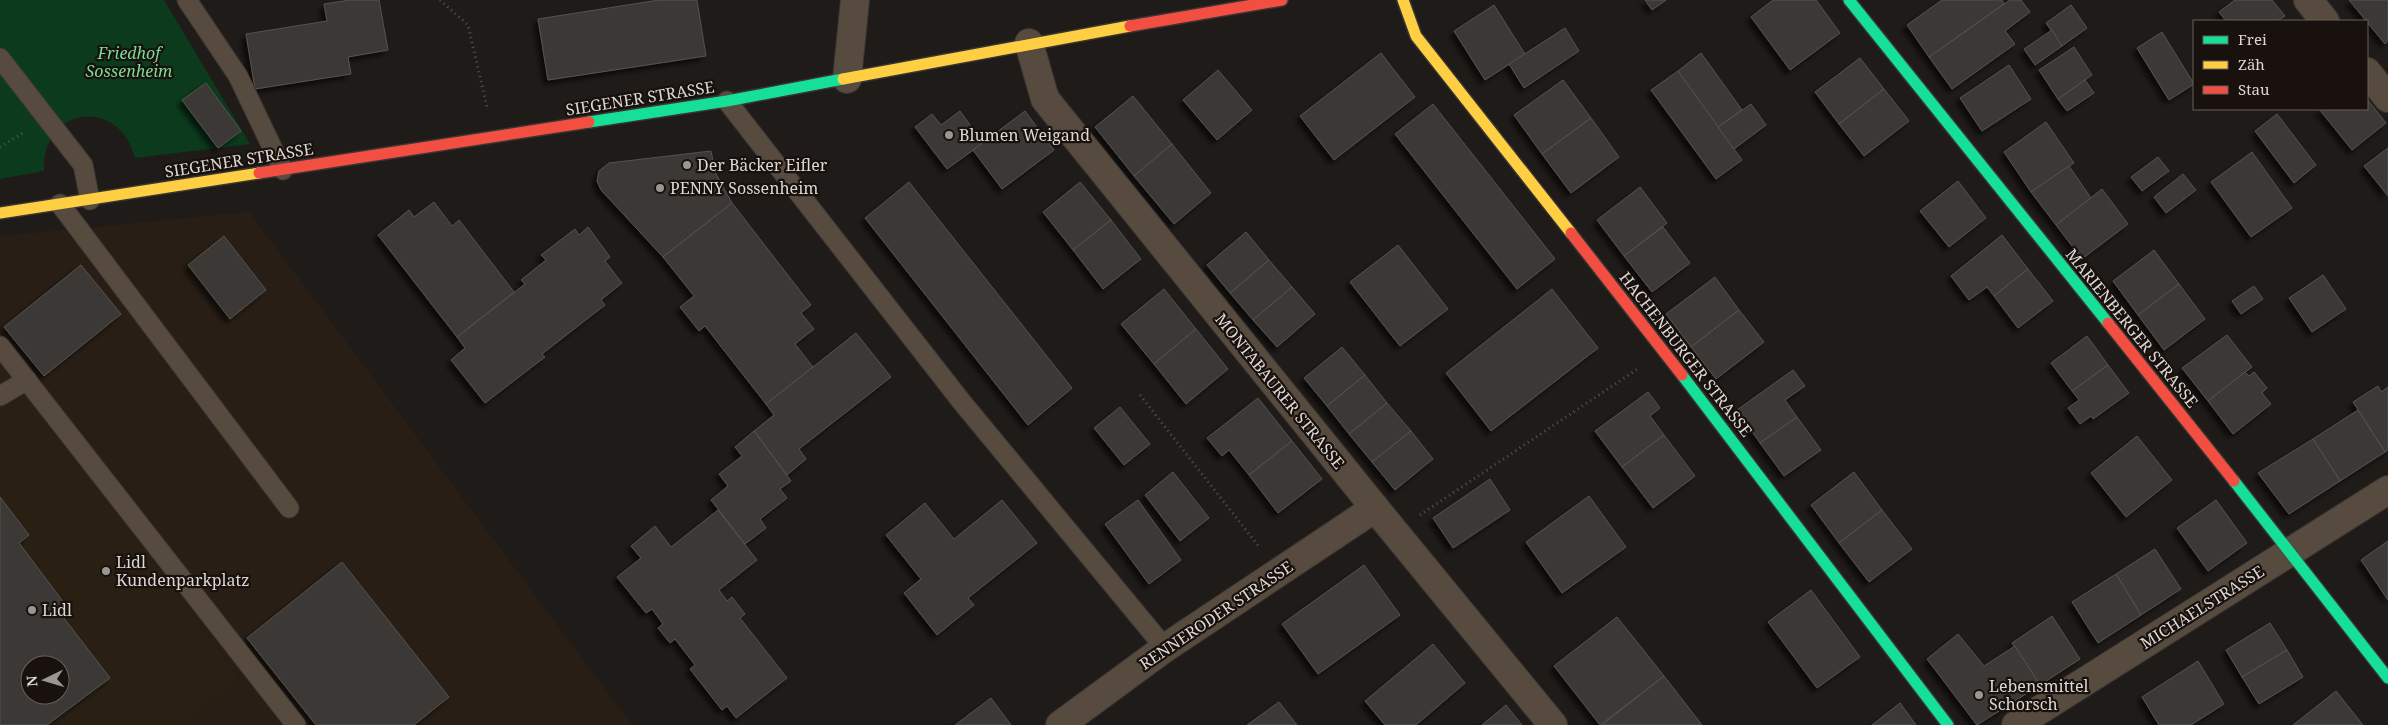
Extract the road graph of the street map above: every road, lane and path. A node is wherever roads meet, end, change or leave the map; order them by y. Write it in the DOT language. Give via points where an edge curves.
graph roads {
  1 [pos="187,0"];
  2 [pos="440,0"];
  3 [pos="855,0"];
  4 [pos="1282,0"];
  5 [pos="1403,0"];
  6 [pos="1849,0"];
  7 [pos="2308,0"];
  8 [pos="2325,20"];
  9 [pos="1029,44"];
  10 [pos="0,58"];
  11 [pos="2368,73"];
  12 [pos="848,79"];
  13 [pos="2388,98"];
  14 [pos="727,101"];
  15 [pos="490,138"];
  16 [pos="283,170"];
  17 [pos="90,200"];
  18 [pos="60,204"];
  19 [pos="0,213"];
  20 [pos="0,346"];
  21 [pos="1664,351"];
  22 [pos="27,380"];
  23 [pos="1140,395"];
  24 [pos="0,396"];
  25 [pos="2388,490"];
  26 [pos="290,508"];
  27 [pos="1375,508"];
  28 [pos="1395,532"];
  29 [pos="2290,551"];
  30 [pos="1278,572"];
  31 [pos="1165,648"];
  32 [pos="2388,678"];
  33 [pos="296,725"];
  34 [pos="1060,725"];
  35 [pos="1553,725"];
  36 [pos="1948,725"];
  37 [pos="2016,725"];
  1 -- 16 [label="lane" via="238,76"];
  2 -- 15 [label="path" via="468,25"];
  3 -- 12 [label="street"];
  4 -- 9 [label="street, SIEGENER STRASSE"];
  5 -- 21 [label="street, HACHENBURGER STRASSE" via="1416,36"];
  6 -- 29 [label="street, MARIENBERGER STRASSE"];
  7 -- 8 [label="street"];
  9 -- 12 [label="street, SIEGENER STRASSE"];
  9 -- 27 [label="street, MONTABAURER STRASSE" via="1045,99"];
  10 -- 17 [label="lane" via="83,165"];
  11 -- 13 [label="street"];
  12 -- 14 [label="street, SIEGENER STRASSE"];
  14 -- 15 [label="street, SIEGENER STRASSE"];
  14 -- 31 [label="lane" via="961,401"];
  15 -- 16 [label="street, SIEGENER STRASSE"];
  16 -- 17 [label="street, SIEGENER STRASSE"];
  17 -- 18 [label="street, SIEGENER STRASSE"];
  18 -- 19 [label="street, SIEGENER STRASSE"];
  18 -- 26 [label="lane"];
  20 -- 22 [label="lane"];
  21 -- 28 [label="path"];
  21 -- 36 [label="street, HACHENBURGER STRASSE"];
  22 -- 24 [label="lane"];
  22 -- 33 [label="lane"];
  23 -- 30 [label="path"];
  25 -- 29 [label="street, MICHAELSTRASSE"];
  27 -- 28 [label="street, MONTABAURER STRASSE"];
  27 -- 30 [label="street, RENNERODER STRASSE"];
  28 -- 35 [label="street, MONTABAURER STRASSE"];
  29 -- 32 [label="street, MARIENBERGER STRASSE"];
  29 -- 37 [label="street, MICHAELSTRASSE"];
  30 -- 31 [label="street, RENNERODER STRASSE"];
  31 -- 34 [label="street, RENNERODER STRASSE"];
}
